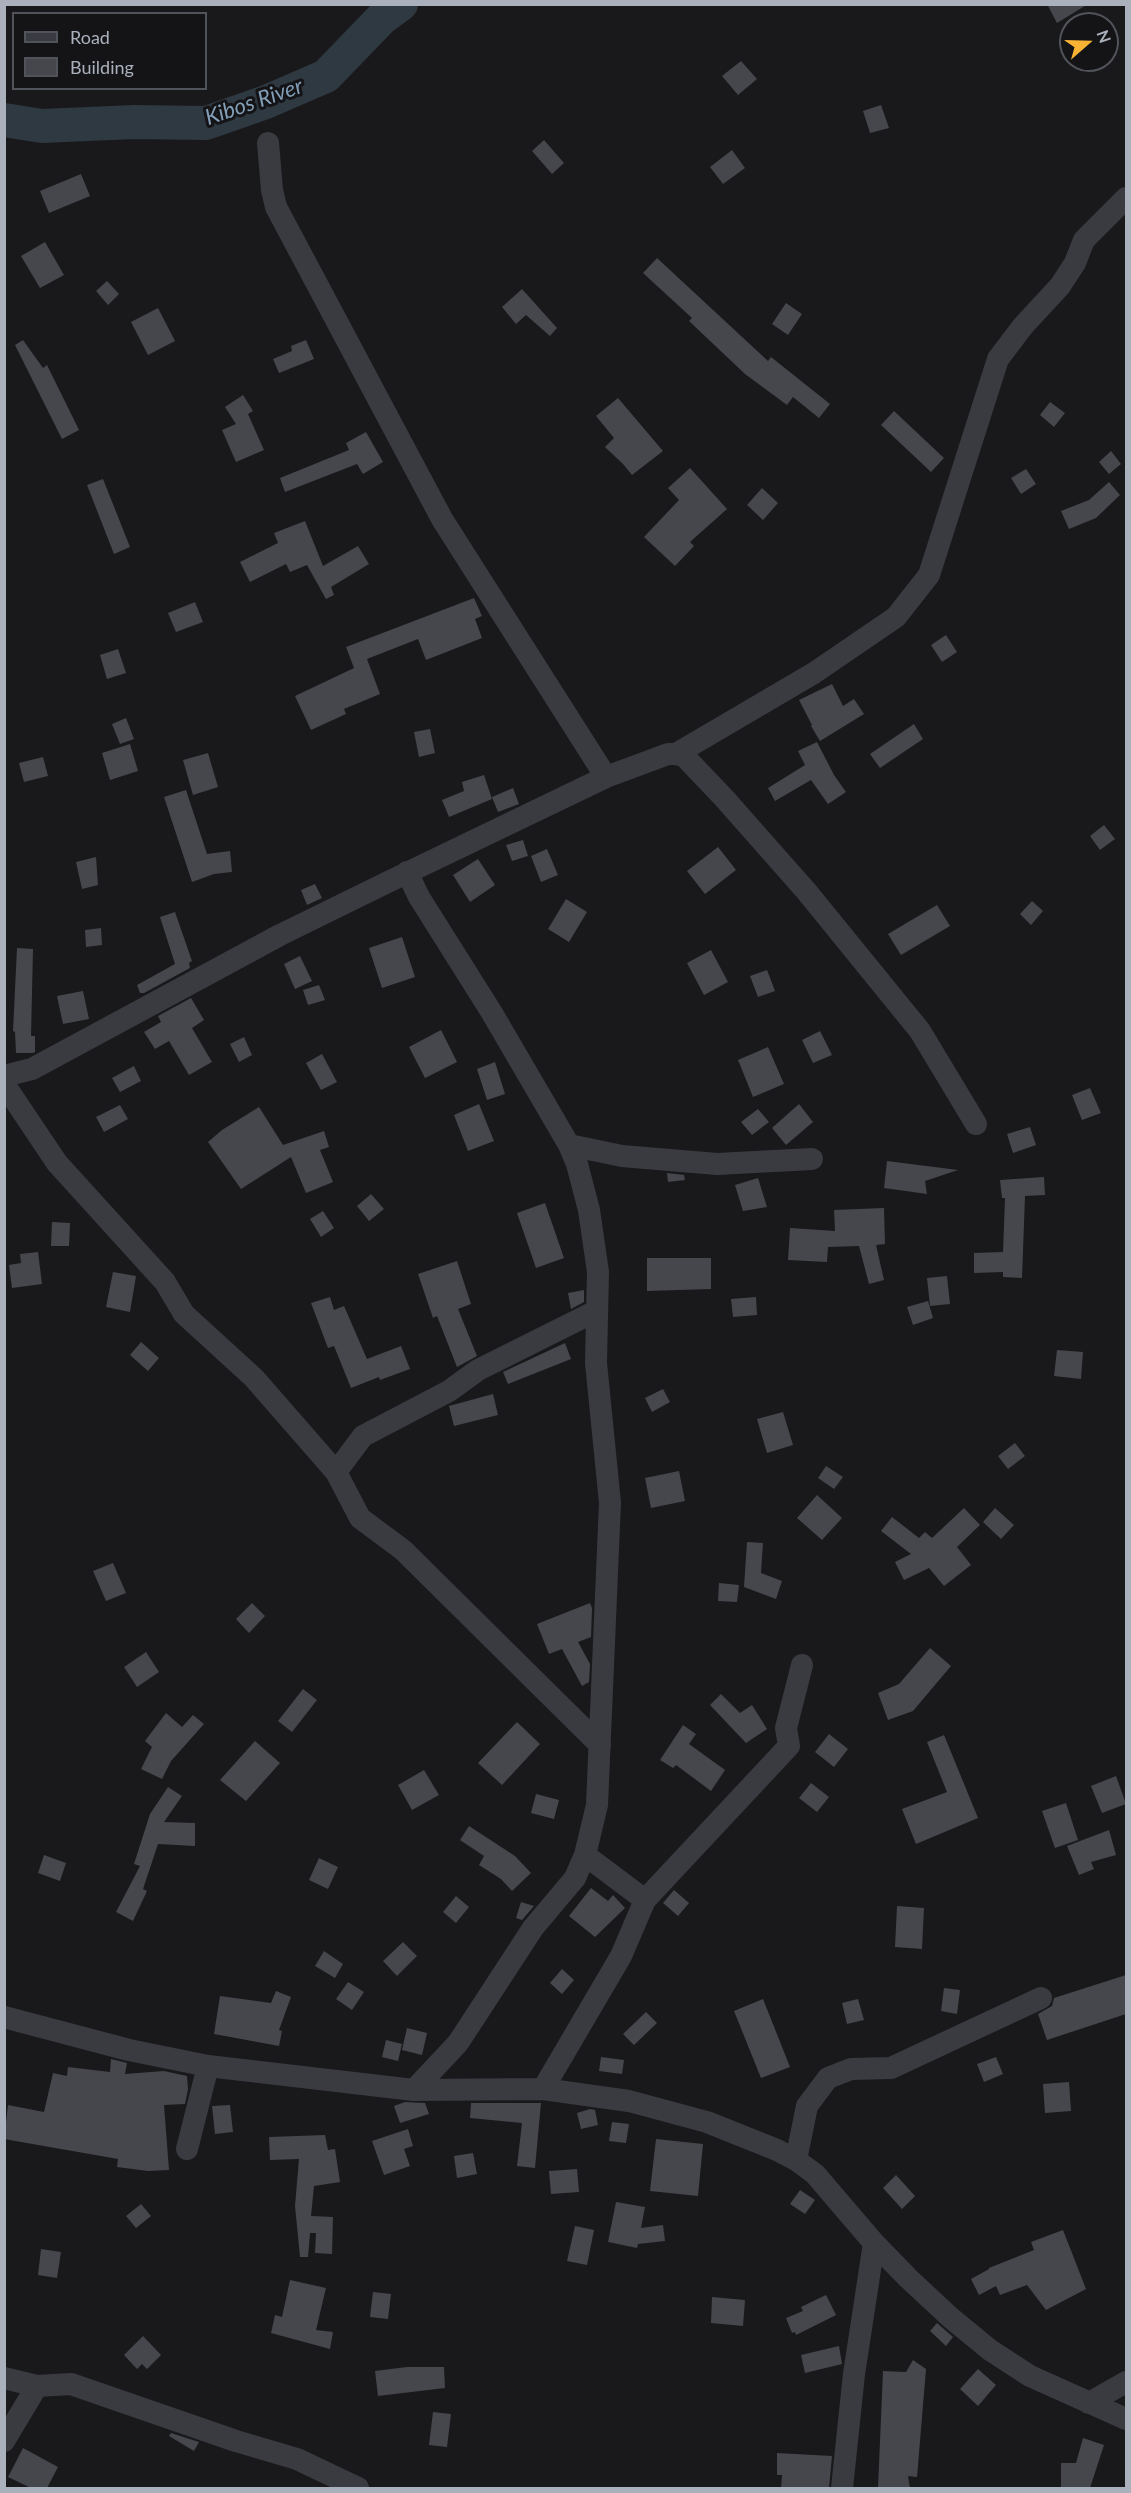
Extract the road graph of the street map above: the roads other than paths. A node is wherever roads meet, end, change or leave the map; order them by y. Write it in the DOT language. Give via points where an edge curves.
graph roads {
  1 [pos="268,142"];
  2 [pos="1126,198"];
  3 [pos="676,754"];
  4 [pos="606,777"];
  5 [pos="407,873"];
  6 [pos="4,1076"];
  7 [pos="4,1084"];
  8 [pos="976,1124"];
  9 [pos="569,1145"];
  10 [pos="812,1159"];
  11 [pos="596,1311"];
  12 [pos="336,1472"];
  13 [pos="802,1665"];
  14 [pos="600,1745"];
  15 [pos="585,1855"];
  16 [pos="645,1900"];
  17 [pos="1041,1998"];
  18 [pos="4,2017"];
  19 [pos="208,2066"];
  20 [pos="543,2089"];
  21 [pos="414,2090"];
  22 [pos="187,2149"];
  23 [pos="796,2160"];
  24 [pos="874,2243"];
  25 [pos="4,2378"];
  26 [pos="1126,2382"];
  27 [pos="37,2386"];
  28 [pos="1089,2403"];
  29 [pos="1126,2419"];
  30 [pos="4,2441"];
  31 [pos="358,2488"];
  32 [pos="842,2488"];
  1 -- 4 [label="street" via="276,207 442,519"];
  2 -- 3 [label="street" via="1084,240 1060,286 998,359 928,575 896,617 814,673"];
  3 -- 4 [label="street"];
  3 -- 8 [label="street" via="684,756 800,884 920,1031"];
  4 -- 5 [label="street"];
  5 -- 6 [label="street" via="280,935 32,1069"];
  5 -- 9 [label="street"];
  7 -- 12 [label="street" via="57,1163 165,1282 184,1314 254,1378"];
  9 -- 10 [label="street" via="622,1156 717,1164"];
  9 -- 11 [label="street" via="589,1210 598,1272"];
  11 -- 12 [label="street" via="478,1370 449,1392 363,1436"];
  11 -- 14 [label="street" via="596,1363 610,1503"];
  12 -- 14 [label="street" via="360,1518 403,1550"];
  13 -- 16 [label="street" via="786,1728 789,1746"];
  14 -- 15 [label="street" via="597,1805"];
  15 -- 16 [label="street"];
  15 -- 21 [label="street" via="575,1878 533,1928 458,2043"];
  16 -- 20 [label="street" via="621,1956"];
  17 -- 23 [label="street" via="891,2068 851,2069 828,2078 807,2106"];
  18 -- 19 [label="street"];
  19 -- 21 [label="street"];
  19 -- 22 [label="street"];
  20 -- 21 [label="street"];
  20 -- 23 [label="street" via="629,2101 707,2122"];
  23 -- 24 [label="street" via="814,2174"];
  24 -- 28 [label="street" via="990,2350 1030,2376"];
  24 -- 32 [label="street"];
  25 -- 27 [label="street"];
  26 -- 28 [label="street"];
  27 -- 30 [label="street"];
  27 -- 31 [label="street" via="71,2384 297,2459"];
  28 -- 29 [label="street"];
}
